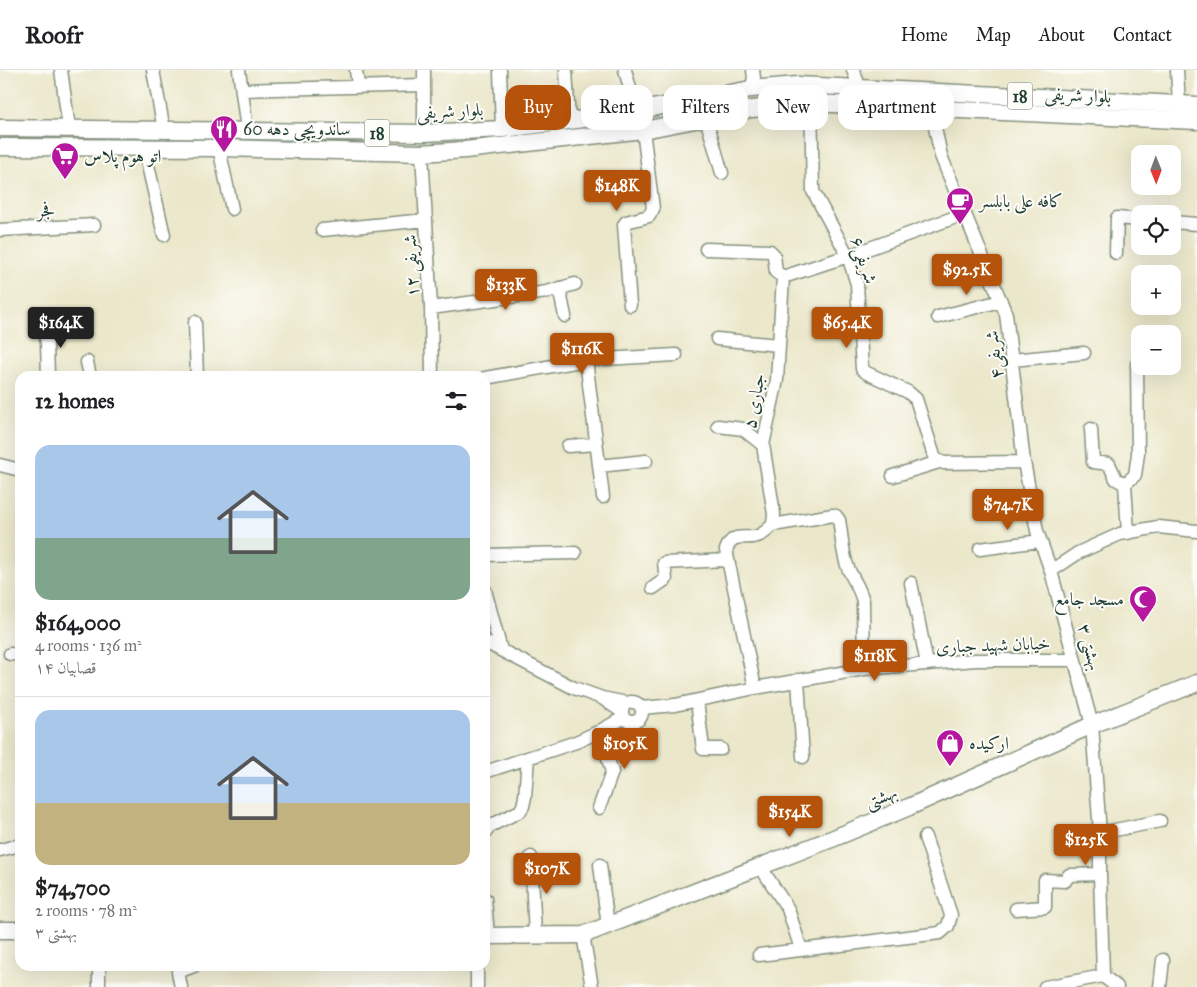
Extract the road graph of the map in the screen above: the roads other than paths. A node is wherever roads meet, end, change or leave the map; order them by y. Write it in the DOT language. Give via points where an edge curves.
graph roads {
  1 [pos="61,70"];
  2 [pos="153,70"];
  3 [pos="239,70"];
  4 [pos="356,70"];
  5 [pos="424,70"];
  6 [pos="500,70"];
  7 [pos="566,70"];
  8 [pos="625,70"];
  9 [pos="753,70"];
  10 [pos="853,70"];
  11 [pos="1177,70"];
  12 [pos="424,85"];
  13 [pos="567,85"];
  14 [pos="629,85"];
  15 [pos="859,85"];
  16 [pos="358,86"];
  17 [pos="838,87"];
  18 [pos="751,88"];
  19 [pos="242,90"];
  20 [pos="954,93"];
  21 [pos="1179,104"];
  22 [pos="1197,105"];
  23 [pos="653,108"];
  24 [pos="954,109"];
  25 [pos="1197,121"];
  26 [pos="0,128"];
  27 [pos="69,128"];
  28 [pos="502,129"];
  29 [pos="505,129"];
  30 [pos="164,130"];
  31 [pos="247,130"];
  32 [pos="593,130"];
  33 [pos="643,130"];
  34 [pos="709,130"];
  35 [pos="811,130"];
  36 [pos="937,130"];
  37 [pos="424,133"];
  38 [pos="594,136"];
  39 [pos="0,147"];
  40 [pos="144,148"];
  41 [pos="219,148"];
  42 [pos="422,153"];
  43 [pos="722,173"];
  44 [pos="232,209"];
  45 [pos="964,214"];
  46 [pos="1131,219"];
  47 [pos="426,220"];
  48 [pos="1181,223"];
  49 [pos="1197,224"];
  50 [pos="94,225"];
  51 [pos="0,230"];
  52 [pos="322,230"];
  53 [pos="164,234"];
  54 [pos="706,249"];
  55 [pos="1116,253"];
  56 [pos="848,256"];
  57 [pos="783,277"];
  58 [pos="575,284"];
  59 [pos="559,288"];
  60 [pos="1001,301"];
  61 [pos="630,305"];
  62 [pos="430,308"];
  63 [pos="565,316"];
  64 [pos="938,317"];
  65 [pos="195,322"];
  66 [pos="42,325"];
  67 [pos="717,339"];
  68 [pos="778,345"];
  69 [pos="1084,353"];
  70 [pos="676,355"];
  71 [pos="586,360"];
  72 [pos="1012,360"];
  73 [pos="87,362"];
  74 [pos="48,371"];
  75 [pos="89,371"];
  76 [pos="197,371"];
  77 [pos="432,371"];
  78 [pos="1137,375"];
  79 [pos="490,377"];
  80 [pos="718,426"];
  81 [pos="1091,429"];
  82 [pos="596,444"];
  83 [pos="763,445"];
  84 [pos="568,446"];
  85 [pos="646,461"];
  86 [pos="939,462"];
  87 [pos="1024,462"];
  88 [pos="0,464"];
  89 [pos="598,466"];
  90 [pos="15,468"];
  91 [pos="893,476"];
  92 [pos="1124,484"];
  93 [pos="603,497"];
  94 [pos="773,525"];
  95 [pos="1197,531"];
  96 [pos="1128,533"];
  97 [pos="1040,540"];
  98 [pos="980,549"];
  99 [pos="575,553"];
  100 [pos="490,555"];
  101 [pos="727,560"];
  102 [pos="1051,571"];
  103 [pos="911,583"];
  104 [pos="653,588"];
  105 [pos="490,609"];
  106 [pos="490,644"];
  107 [pos="501,650"];
  108 [pos="1075,660"];
  109 [pos="927,664"];
  110 [pos="864,669"];
  111 [pos="798,680"];
  112 [pos="1197,683"];
  113 [pos="755,688"];
  114 [pos="697,701"];
  115 [pos="624,711"];
  116 [pos="641,713"];
  117 [pos="1092,725"];
  118 [pos="600,731"];
  119 [pos="722,749"];
  120 [pos="528,758"];
  121 [pos="803,758"];
  122 [pos="490,770"];
  123 [pos="599,808"];
  124 [pos="1160,820"];
  125 [pos="490,826"];
  126 [pos="1100,834"];
  127 [pos="925,837"];
  128 [pos="15,846"];
  129 [pos="0,850"];
  130 [pos="531,857"];
  131 [pos="600,865"];
  132 [pos="760,866"];
  133 [pos="1100,874"];
  134 [pos="1016,909"];
  135 [pos="608,926"];
  136 [pos="0,930"];
  137 [pos="15,930"];
  138 [pos="535,935"];
  139 [pos="583,935"];
  140 [pos="490,936"];
  141 [pos="801,949"];
  142 [pos="759,955"];
  143 [pos="1163,960"];
  144 [pos="99,971"];
  145 [pos="181,971"];
  146 [pos="476,971"];
  147 [pos="1103,976"];
  148 [pos="99,987"];
  149 [pos="180,987"];
  150 [pos="476,987"];
  151 [pos="592,987"];
  152 [pos="1045,987"];
  153 [pos="1117,987"];
  154 [pos="1160,987"];
  1 -- 27 [label="street"];
  2 -- 30 [label="street"];
  3 -- 19 [label="street"];
  4 -- 16 [label="street"];
  5 -- 12 [label="street"];
  6 -- 28 [label="street"];
  7 -- 13 [label="street"];
  8 -- 14 [label="street"];
  9 -- 18 [label="street"];
  10 -- 15 [label="street"];
  11 -- 21 [label="street"];
  12 -- 16 [label="street"];
  12 -- 37 [label="street"];
  16 -- 19 [label="street"];
  17 -- 18 [label="main road, بلوار شریفی / 18"];
  18 -- 23 [label="main road, بلوار شریفی / 18"];
  19 -- 31 [label="street"];
  20 -- 21 [label="main road, بلوار شریفی / 18"];
  21 -- 22 [label="main road, بلوار شریفی / 18"];
  24 -- 25 [label="main road, بلوار شریفی / 18"];
  26 -- 27 [label="main road, بلوار شریفی / 18"];
  27 -- 30 [label="main road, بلوار شریفی / 18"];
  28 -- 29 [label="main road, بلوار شریفی / 18"];
  28 -- 37 [label="main road, بلوار شریفی / 18"];
  30 -- 31 [label="main road, بلوار شریفی / 18"];
  31 -- 37 [label="main road, بلوار شریفی / 18"];
  32 -- 38 [label="main road"];
  33 -- 38 [label="main road, بلوار شریفی / 18"];
  33 -- 61 [label="street" via="653,209 649,216 624,225"];
  34 -- 43 [label="street"];
  35 -- 56 [label="street, شریفی۶" via="812,191"];
  36 -- 45 [label="street, شریفی۴" via="942,156"];
  38 -- 42 [label="main road, بلوار شریفی / 18"];
  39 -- 40 [label="main road, بلوار شریفی / 18"];
  40 -- 41 [label="main road, بلوار شریفی / 18"];
  40 -- 53 [label="street"];
  41 -- 42 [label="main road, بلوار شریفی / 18"];
  41 -- 44 [label="street"];
  42 -- 47 [label="street, شریفی ۱۲"];
  45 -- 56 [label="street"];
  45 -- 60 [label="street, شریفی۴"];
  46 -- 55 [label="street" via="1117,218"];
  47 -- 52 [label="street"];
  47 -- 62 [label="street, شریفی ۱۲"];
  48 -- 49 [label="street"];
  50 -- 51 [label="street, فجر"];
  54 -- 57 [label="street" via="770,251 774,255 776,272"];
  56 -- 57 [label="street"];
  56 -- 86 [label="street, شریفی۶" via="857,284 862,369 916,399 935,459"];
  57 -- 68 [label="street, جباری ۵"];
  58 -- 59 [label="street"];
  59 -- 62 [label="street"];
  59 -- 63 [label="street"];
  60 -- 64 [label="street"];
  60 -- 72 [label="street, شریفی۴" via="1006,314"];
  62 -- 77 [label="street, شریفی ۱۲"];
  65 -- 76 [label="street"];
  66 -- 74 [label="street" via="47,343"];
  67 -- 68 [label="street"];
  68 -- 83 [label="street, جباری ۵" via="777,380"];
  69 -- 72 [label="street"];
  70 -- 71 [label="street"];
  71 -- 79 [label="street"];
  71 -- 82 [label="street"];
  72 -- 87 [label="street, شریفی۴"];
  73 -- 75 [label="street"];
  78 -- 92 [label="street" via="1138,454 1135,475"];
  80 -- 83 [label="street" via="743,429"];
  81 -- 92 [label="street" via="1093,462 1109,464 1116,479"];
  82 -- 84 [label="street"];
  82 -- 89 [label="street"];
  83 -- 94 [label="street, جباری ۵"];
  85 -- 89 [label="street"];
  86 -- 87 [label="street"];
  86 -- 91 [label="street"];
  87 -- 97 [label="street, بهشتی ۳"];
  88 -- 90 [label="street"];
  89 -- 93 [label="street"];
  92 -- 96 [label="street"];
  94 -- 101 [label="street" via="759,536 734,538 726,550"];
  94 -- 110 [label="street" via="833,515 839,520 848,568 863,601"];
  95 -- 96 [label="street" via="1158,527"];
  96 -- 102 [label="street" via="1078,553"];
  97 -- 98 [label="street"];
  97 -- 102 [label="street, بهشتی ۳"];
  99 -- 100 [label="street"];
  101 -- 104 [label="street" via="664,563 666,579"];
  101 -- 113 [label="street"];
  102 -- 108 [label="street, بهشتی ۳"];
  103 -- 109 [label="street"];
  105 -- 107 [label="street"];
  106 -- 107 [label="street"];
  107 -- 115 [label="street"];
  108 -- 109 [label="street, خیابان شهید جباری" via="976,660"];
  108 -- 117 [label="street, بهشتی ۳"];
  109 -- 110 [label="street, خیابان شهید جباری"];
  110 -- 111 [label="street, خیابان شهید جباری"];
  111 -- 113 [label="street, خیابان شهید جباری"];
  111 -- 121 [label="street"];
  112 -- 117 [label="main road, بهشتی"];
  113 -- 114 [label="street, خیابان شهید جباری"];
  114 -- 116 [label="street, خیابان شهید جباری"];
  114 -- 119 [label="street" via="704,749"];
  115 -- 116 [label="street" via="633,702 638,704"];
  115 -- 116 [label="street" via="626,721 633,722"];
  115 -- 118 [label="street"];
  117 -- 126 [label="street, بهشتی ۳"];
  117 -- 132 [label="main road, بهشتی" via="909,807"];
  118 -- 120 [label="street"];
  118 -- 123 [label="street" via="612,772"];
  120 -- 122 [label="street"];
  120 -- 125 [label="street" via="523,806 520,811"];
  124 -- 126 [label="street"];
  126 -- 133 [label="street, بهشتی ۳"];
  127 -- 141 [label="street" via="951,915 948,926 940,933"];
  128 -- 129 [label="street"];
  130 -- 138 [label="street"];
  131 -- 135 [label="street"];
  132 -- 135 [label="main road, بهشتی"];
  132 -- 141 [label="street" via="788,909"];
  133 -- 134 [label="street" via="1068,875 1065,881 1045,880 1044,907"];
  133 -- 147 [label="street, بهشتی ۳"];
  135 -- 139 [label="main road, بهشتی"];
  136 -- 137 [label="main road"];
  138 -- 139 [label="main road, بهشتی"];
  138 -- 140 [label="main road, بهشتی"];
  139 -- 151 [label="street"];
  141 -- 142 [label="street"];
  143 -- 154 [label="street"];
  144 -- 148 [label="street"];
  145 -- 149 [label="street" via="178,972"];
  146 -- 150 [label="street"];
  147 -- 152 [label="street"];
  147 -- 153 [label="street"];
}
